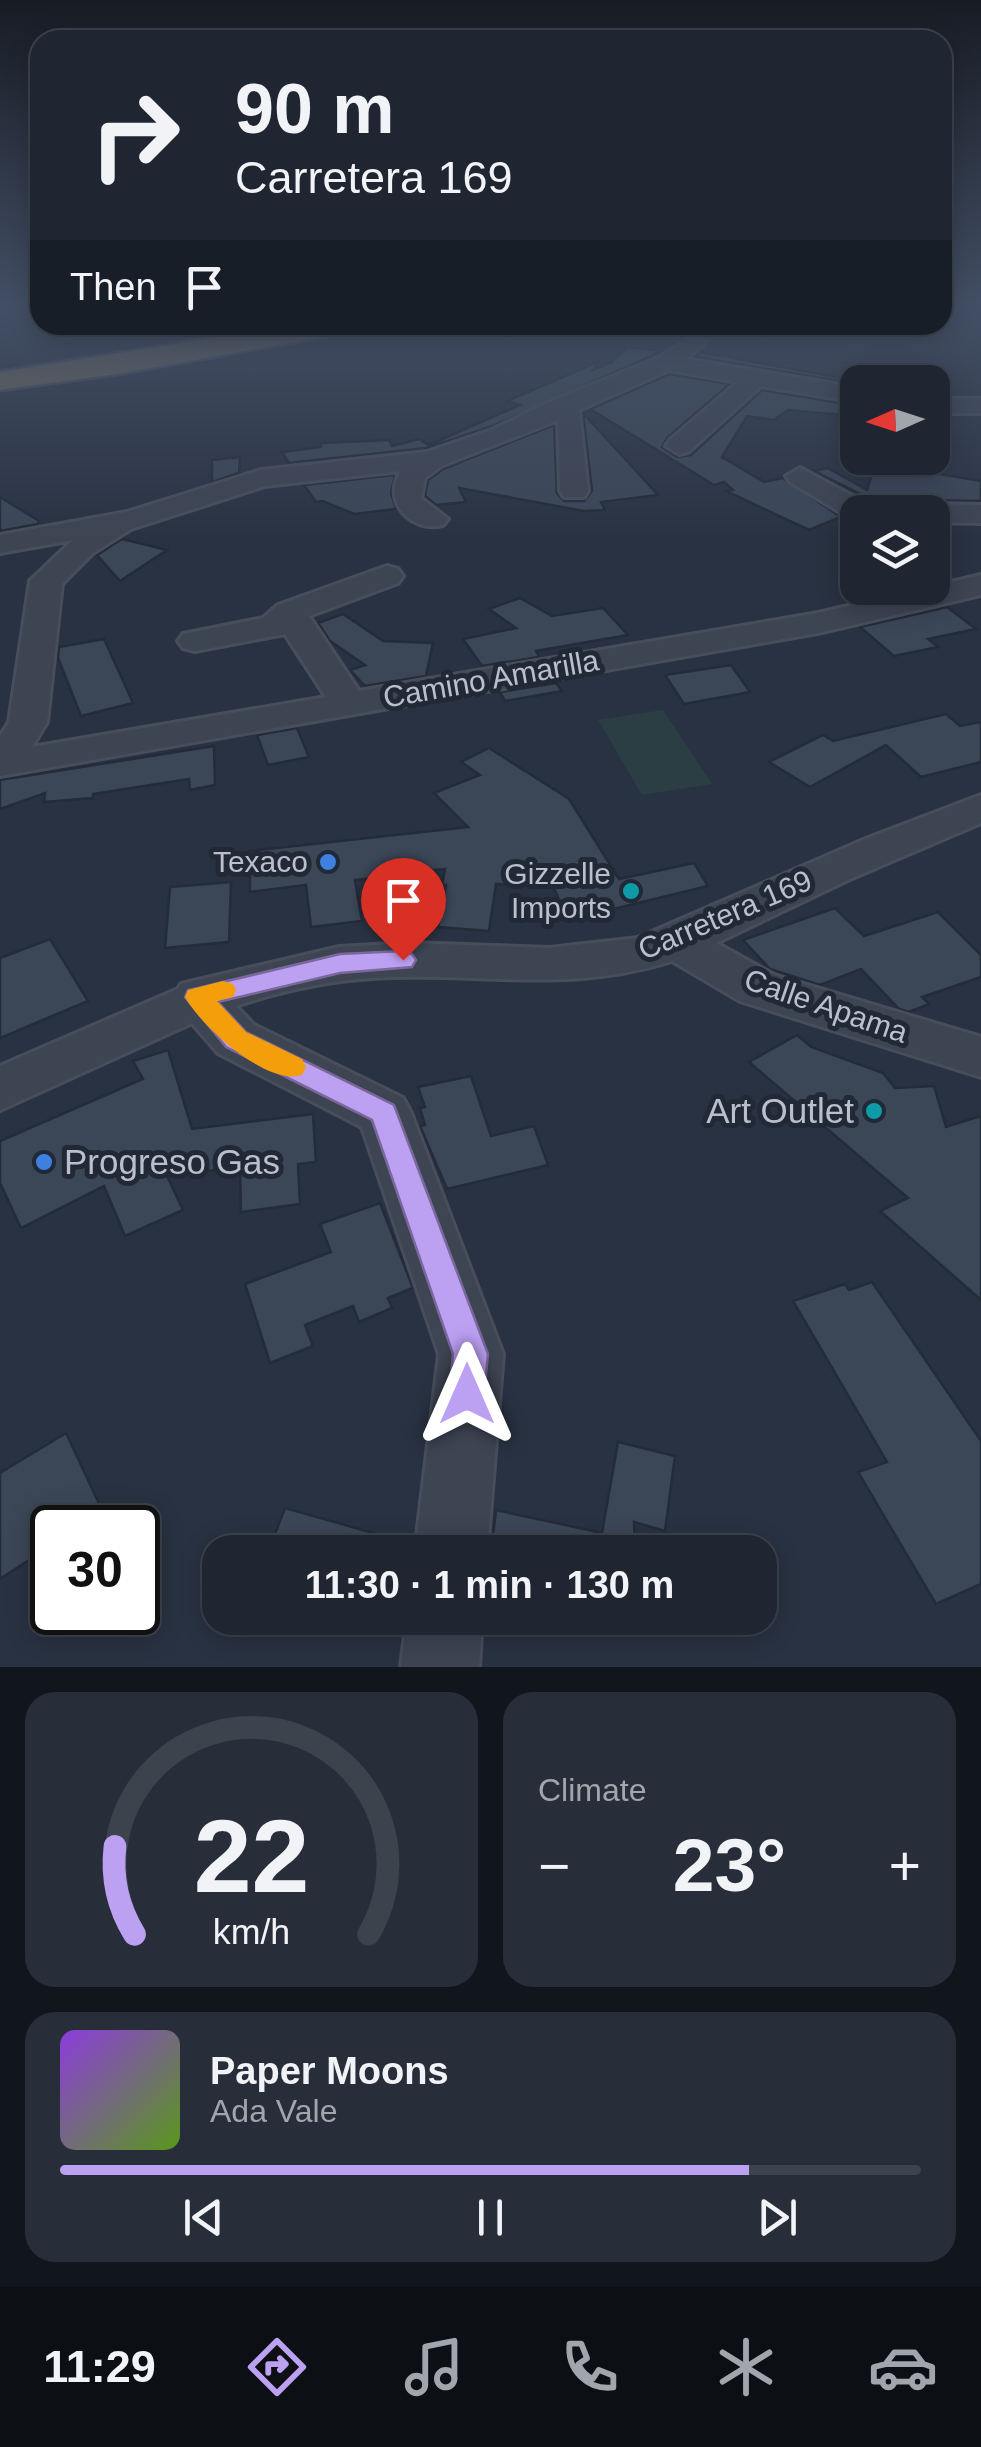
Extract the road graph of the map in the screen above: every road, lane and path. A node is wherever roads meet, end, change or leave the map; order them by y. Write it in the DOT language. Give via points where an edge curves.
graph roads {
  1 [pos="618,383"];
  2 [pos="751,383"];
  3 [pos="766,383"];
  4 [pos="840,393"];
  5 [pos="950,406"];
  6 [pos="981,406"];
  7 [pos="556,408"];
  8 [pos="679,446"];
  9 [pos="431,460"];
  10 [pos="800,476"];
  11 [pos="574,491"];
  12 [pos="840,500"];
  13 [pos="950,513"];
  14 [pos="981,514"];
  15 [pos="432,518"];
  16 [pos="132,520"];
  17 [pos="0,544"];
  18 [pos="387,576"];
  19 [pos="981,585"];
  20 [pos="290,612"];
  21 [pos="195,641"];
  22 [pos="349,703"];
  23 [pos="1,763"];
  24 [pos="981,808"];
  25 [pos="676,942"];
  26 [pos="198,997"];
  27 [pos="981,1057"];
  28 [pos="0,1089"];
  29 [pos="454,1535"];
  30 [pos="443,1635"];
  31 [pos="440,1667"];
  1 -- 7 [label="street"];
  2 -- 8 [label="street"];
  3 -- 4 [label="street"];
  5 -- 6 [label="street"];
  7 -- 9 [label="street"];
  7 -- 11 [label="street" via="570,415"];
  9 -- 15 [label="street" via="405,487 408,500"];
  9 -- 16 [label="street" via="262,478"];
  10 -- 12 [label="street"];
  13 -- 14 [label="street"];
  16 -- 17 [label="street"];
  16 -- 23 [label="street" via="82,546 46,581 28,722"];
  18 -- 20 [label="street"];
  19 -- 22 [label="street, Camino Amarilla" via="818,623"];
  20 -- 21 [label="street" via="274,626"];
  20 -- 22 [label="street"];
  22 -- 23 [label="street, Camino Amarilla"];
  24 -- 25 [label="street, Carretera 169"];
  25 -- 26 [label="street, Carretera 169" via="581,964 340,964"];
  25 -- 27 [label="street, Calle Apama" via="757,988"];
  26 -- 28 [label="street, Carretera 169"];
  26 -- 29 [label="street" via="236,1040 384,1113 470,1354"];
  30 -- 31 [label="street"];
}
